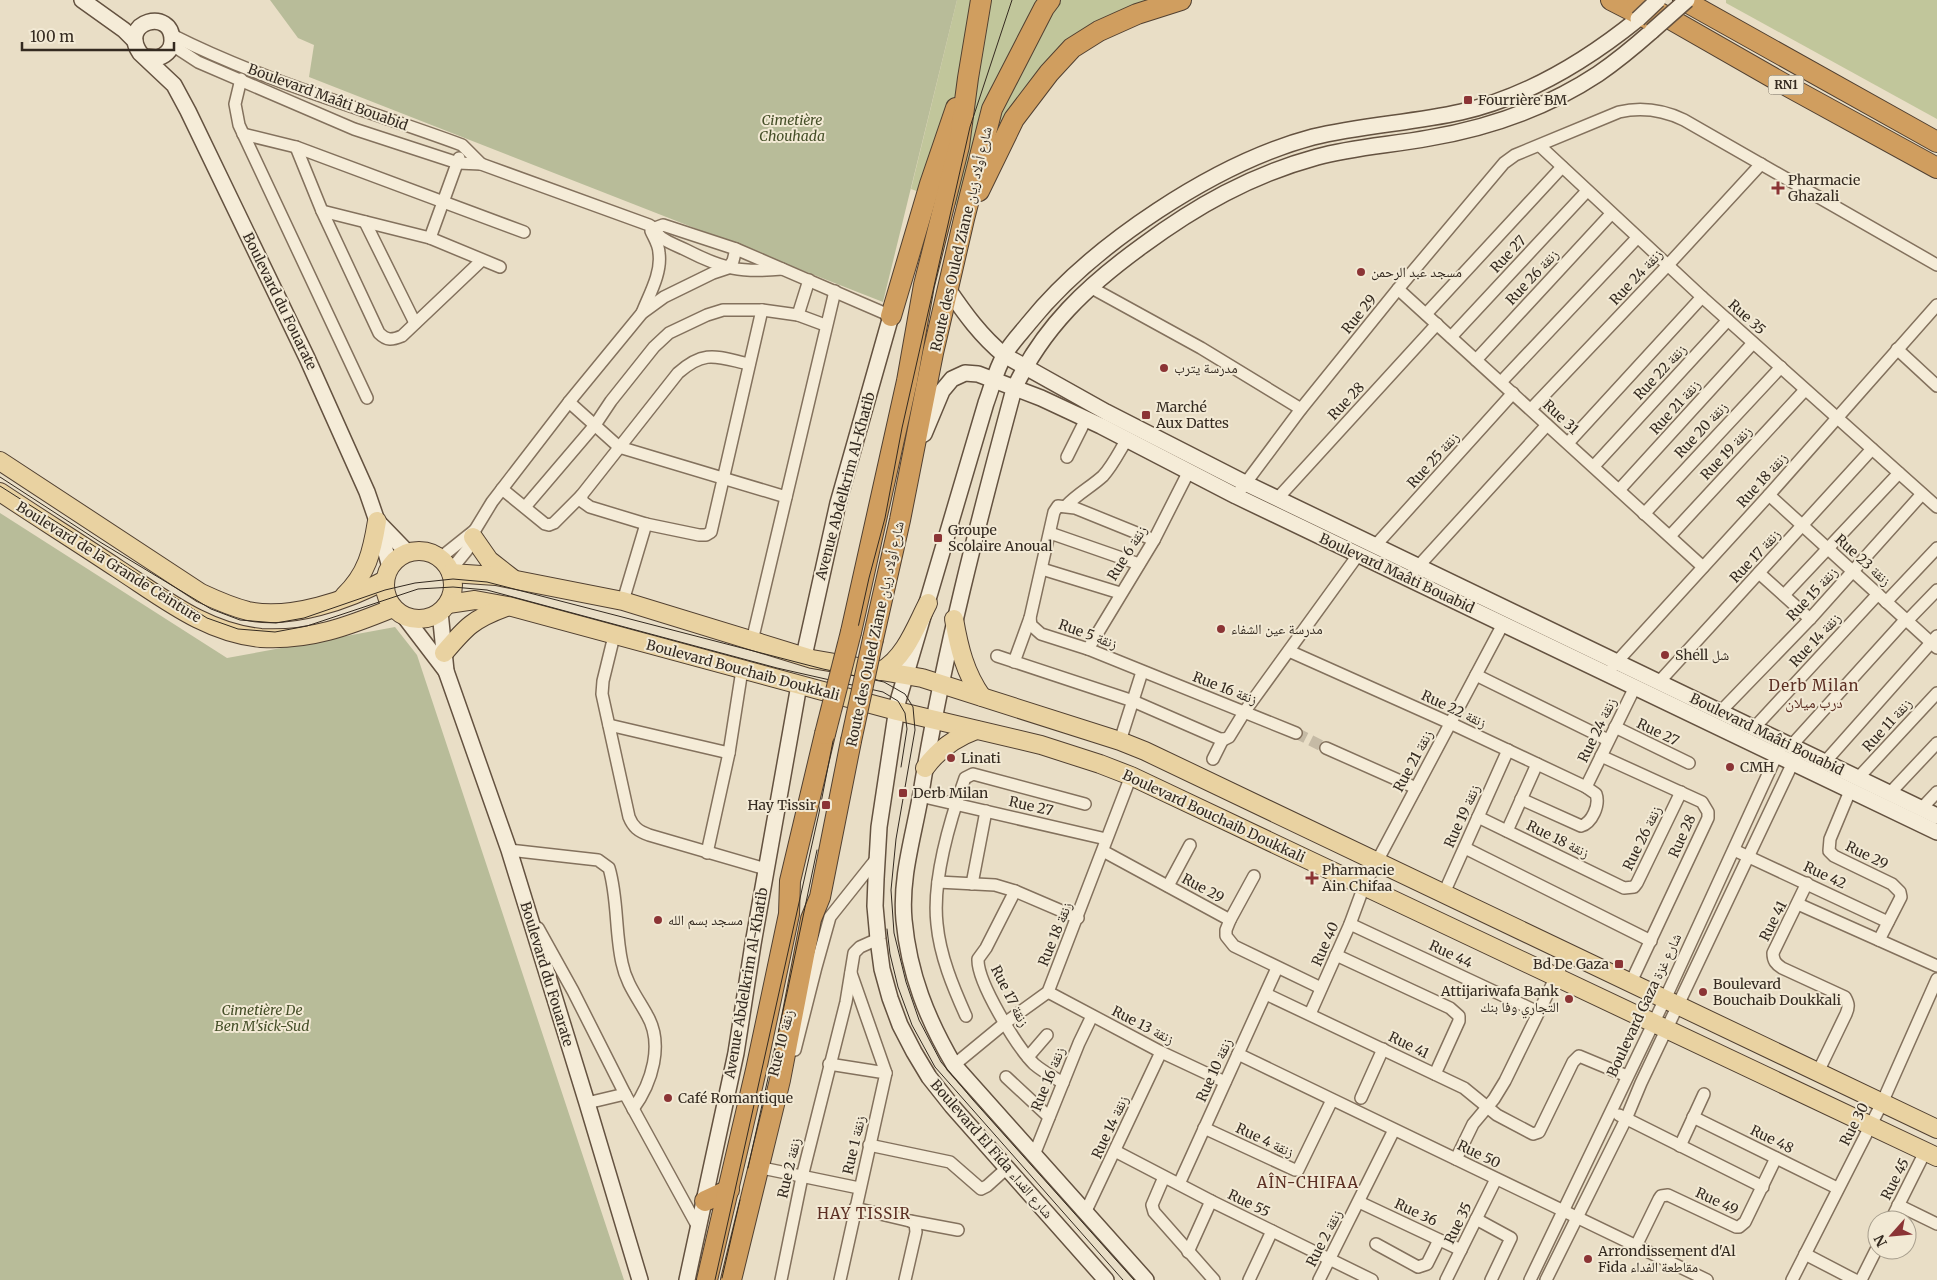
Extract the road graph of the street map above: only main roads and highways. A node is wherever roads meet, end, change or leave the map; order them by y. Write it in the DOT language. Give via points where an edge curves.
graph roads {
  1 [pos="982,0"];
  2 [pos="1050,0"];
  3 [pos="1181,0"];
  4 [pos="1611,0"];
  5 [pos="1683,0"];
  6 [pos="1637,9"];
  7 [pos="968,78"];
  8 [pos="1791,88"];
  9 [pos="1937,142"];
  10 [pos="1937,168"];
  11 [pos="964,219"];
  12 [pos="891,316"];
  13 [pos="0,460"];
  14 [pos="0,492"];
  15 [pos="377,521"];
  16 [pos="474,533"];
  17 [pos="447,567"];
  18 [pos="387,574"];
  19 [pos="514,580"];
  20 [pos="341,599"];
  21 [pos="928,603"];
  22 [pos="508,606"];
  23 [pos="444,608"];
  24 [pos="398,612"];
  25 [pos="954,619"];
  26 [pos="445,662"];
  27 [pos="881,671"];
  28 [pos="982,697"];
  29 [pos="976,730"];
  30 [pos="925,768"];
  31 [pos="1936,1127"];
  32 [pos="1931,1154"];
  33 [pos="728,1190"];
  34 [pos="705,1201"];
  35 [pos="708,1280"];
  36 [pos="731,1280"];
  1 -- 7 [label="highway, Route des Ouled Ziane شارع أولاد زيان"];
  2 -- 11 [label="highway, Route des Ouled Ziane شارع أولاد زيان" via="992,109"];
  3 -- 11 [label="highway" via="1136,14 1072,48 1014,119"];
  4 -- 8 [label="highway" via="1754,73"];
  5 -- 9 [label="highway, RN1"];
  6 -- 8 [label="highway, RN1"];
  7 -- 12 [label="highway" via="938,156"];
  7 -- 33 [label="highway, Route des Ouled Ziane شارع أولاد زيان, bridge" via="959,146 924,286 851,632 790,881 789,914"];
  8 -- 10 [label="highway, RN1"];
  11 -- 36 [label="highway, Route des Ouled Ziane شارع أولاد زيان, bridge" via="820,898 811,919 780,1080"];
  13 -- 20 [label="main road, Boulevard de la Grande Ceinture" via="201,593 226,604 249,611 278,613"];
  14 -- 24 [label="main road, Boulevard de la Grande Ceinture" via="196,619 233,633 261,638 324,634"];
  15 -- 20 [label="main road" via="372,551 363,571"];
  16 -- 19 [label="main road" via="489,560"];
  17 -- 18 [label="main road" via="424,552 408,553 398,558"];
  17 -- 19 [label="main road, Boulevard Bouchaib Doukkali"];
  17 -- 23 [label="main road" via="453,587"];
  18 -- 20 [label="main road, Boulevard de la Grande Ceinture" via="370,588"];
  18 -- 24 [label="main road" via="385,590"];
  19 -- 27 [label="main road, Boulevard Bouchaib Doukkali" via="622,601 804,656"];
  21 -- 27 [label="main road" via="899,657"];
  22 -- 23 [label="main road, Boulevard Bouchaib Doukkali" via="475,600"];
  22 -- 26 [label="main road" via="475,620 457,638"];
  22 -- 29 [label="main road, Boulevard Bouchaib Doukkali"];
  23 -- 24 [label="main road" via="430,618 418,620"];
  25 -- 28 [label="main road" via="965,667"];
  27 -- 28 [label="main road, Boulevard Bouchaib Doukkali"];
  28 -- 31 [label="main road, Boulevard Bouchaib Doukkali" via="1145,750"];
  29 -- 30 [label="main road" via="949,743"];
  29 -- 32 [label="main road, Boulevard Bouchaib Doukkali" via="1041,746 1131,776"];
  33 -- 34 [label="highway"];
  33 -- 35 [label="highway, Route des Ouled Ziane شارع أولاد زيان"];
}
